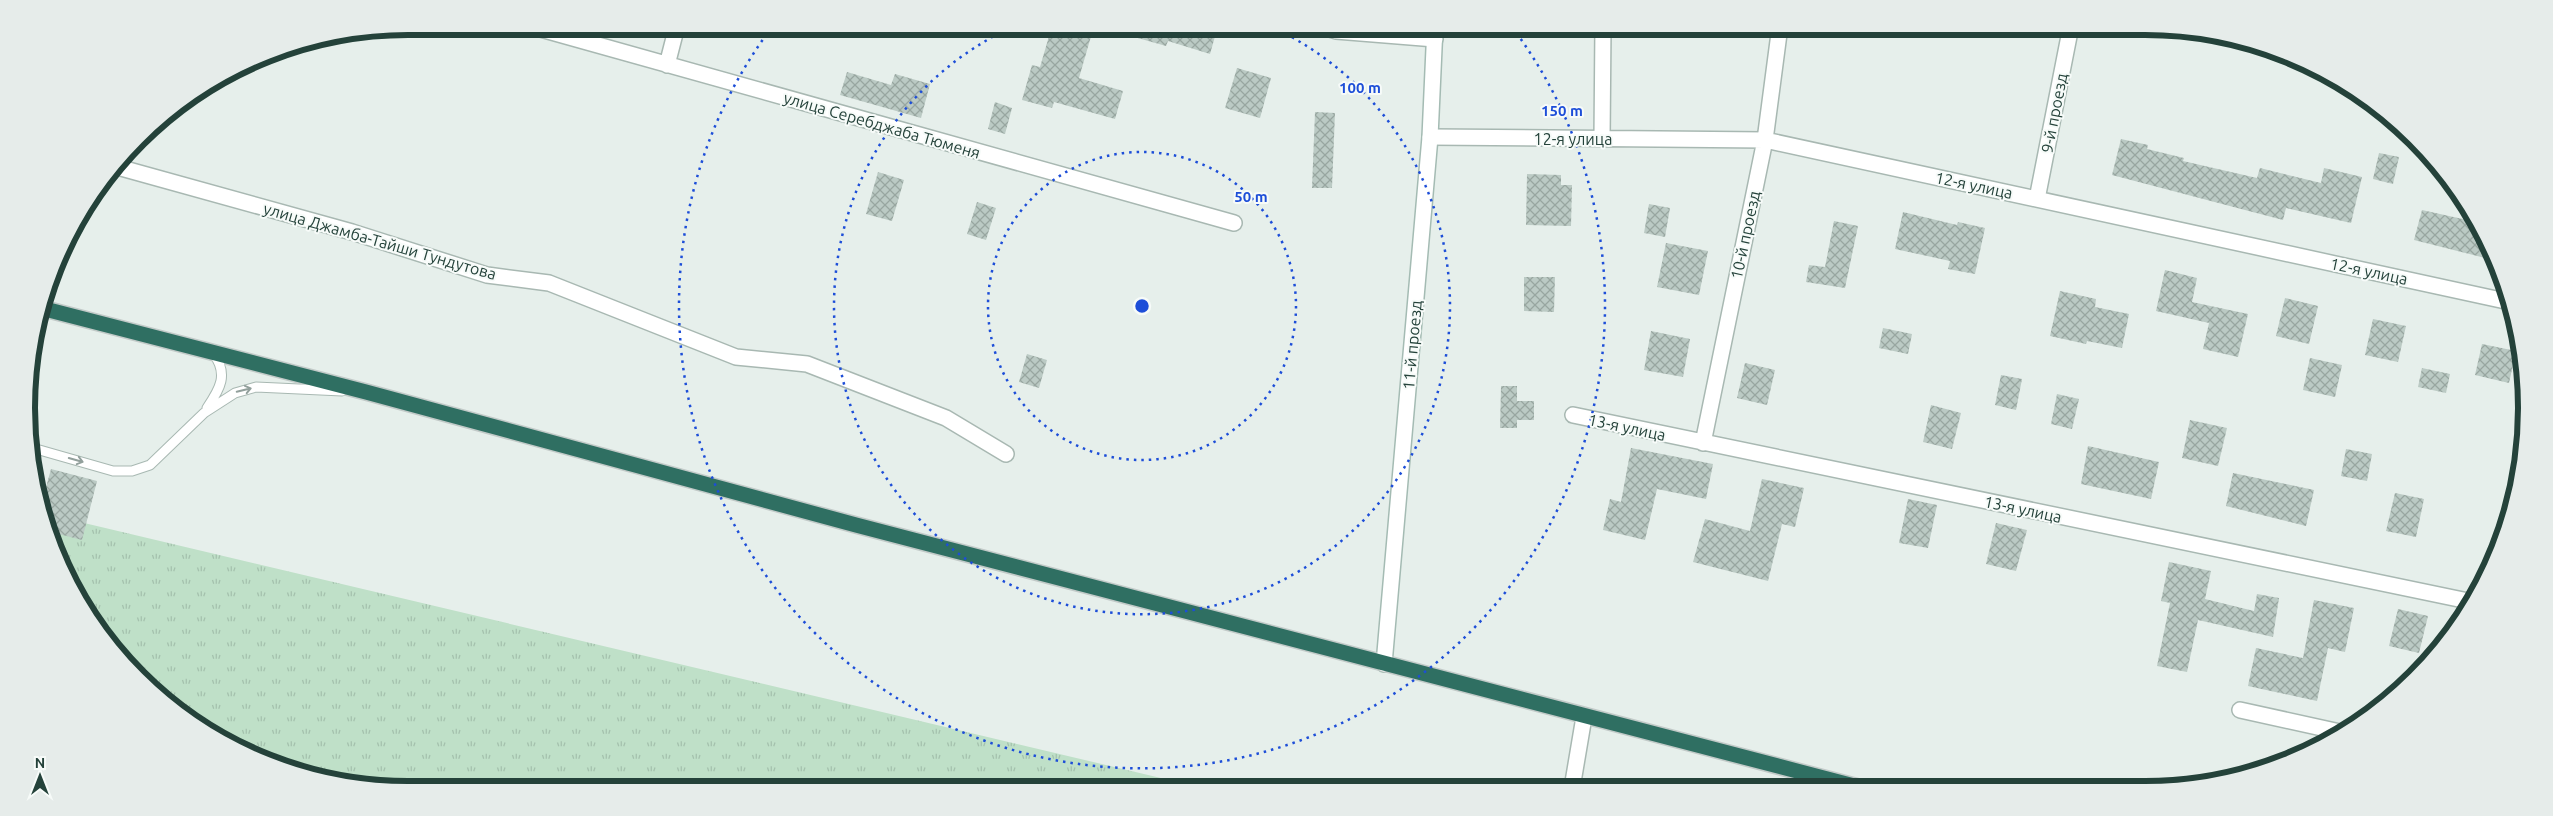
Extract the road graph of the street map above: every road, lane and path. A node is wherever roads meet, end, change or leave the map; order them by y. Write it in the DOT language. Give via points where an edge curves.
graph roads {
  1 [pos="562,35"];
  2 [pos="675,35"];
  3 [pos="1435,35"];
  4 [pos="1603,35"];
  5 [pos="1779,35"];
  6 [pos="2069,35"];
  7 [pos="667,65"];
  8 [pos="1430,137"];
  9 [pos="1602,139"];
  10 [pos="1765,140"];
  11 [pos="123,168"];
  12 [pos="2038,199"];
  13 [pos="1234,223"];
  14 [pos="2502,300"];
  15 [pos="48,310"];
  16 [pos="213,353"];
  17 [pos="366,392"];
  18 [pos="204,413"];
  19 [pos="1574,415"];
  20 [pos="1703,442"];
  21 [pos="37,449"];
  22 [pos="1006,454"];
  23 [pos="2464,600"];
  24 [pos="1384,664"];
  25 [pos="2240,710"];
  26 [pos="1584,717"];
  27 [pos="2333,730"];
  28 [pos="1573,781"];
  29 [pos="1835,781"];
  1 -- 7 [label="street, улица Серебджаба Тюменя"];
  2 -- 7 [label="street"];
  3 -- 8 [label="street, 11-й проезд"];
  4 -- 9 [label="street"];
  5 -- 10 [label="street, 10-й проезд"];
  6 -- 12 [label="street, 9-й проезд"];
  7 -- 13 [label="street, улица Серебджаба Тюменя"];
  8 -- 9 [label="street, 12-я улица"];
  8 -- 24 [label="street, 11-й проезд"];
  9 -- 10 [label="street, 12-я улица"];
  10 -- 12 [label="street, 12-я улица"];
  10 -- 20 [label="street, 10-й проезд"];
  11 -- 22 [label="street, улица Джамба-Тайши Тундутова" via="352,232 487,274 550,283 736,358 807,364 946,418"];
  12 -- 14 [label="street, 12-я улица"];
  15 -- 16 [label="highway"];
  16 -- 17 [label="highway"];
  16 -- 18 [label="lane" via="222,365 222,379"];
  18 -- 17 [label="lane, one-way" via="235,393 256,387"];
  17 -- 24 [label="highway"];
  21 -- 18 [label="lane, one-way" via="113,471 132,471 150,465"];
  19 -- 20 [label="street, 13-я улица"];
  20 -- 23 [label="street, 13-я улица"];
  24 -- 26 [label="highway"];
  25 -- 27 [label="street"];
  26 -- 28 [label="street"];
  26 -- 29 [label="highway"];
}
